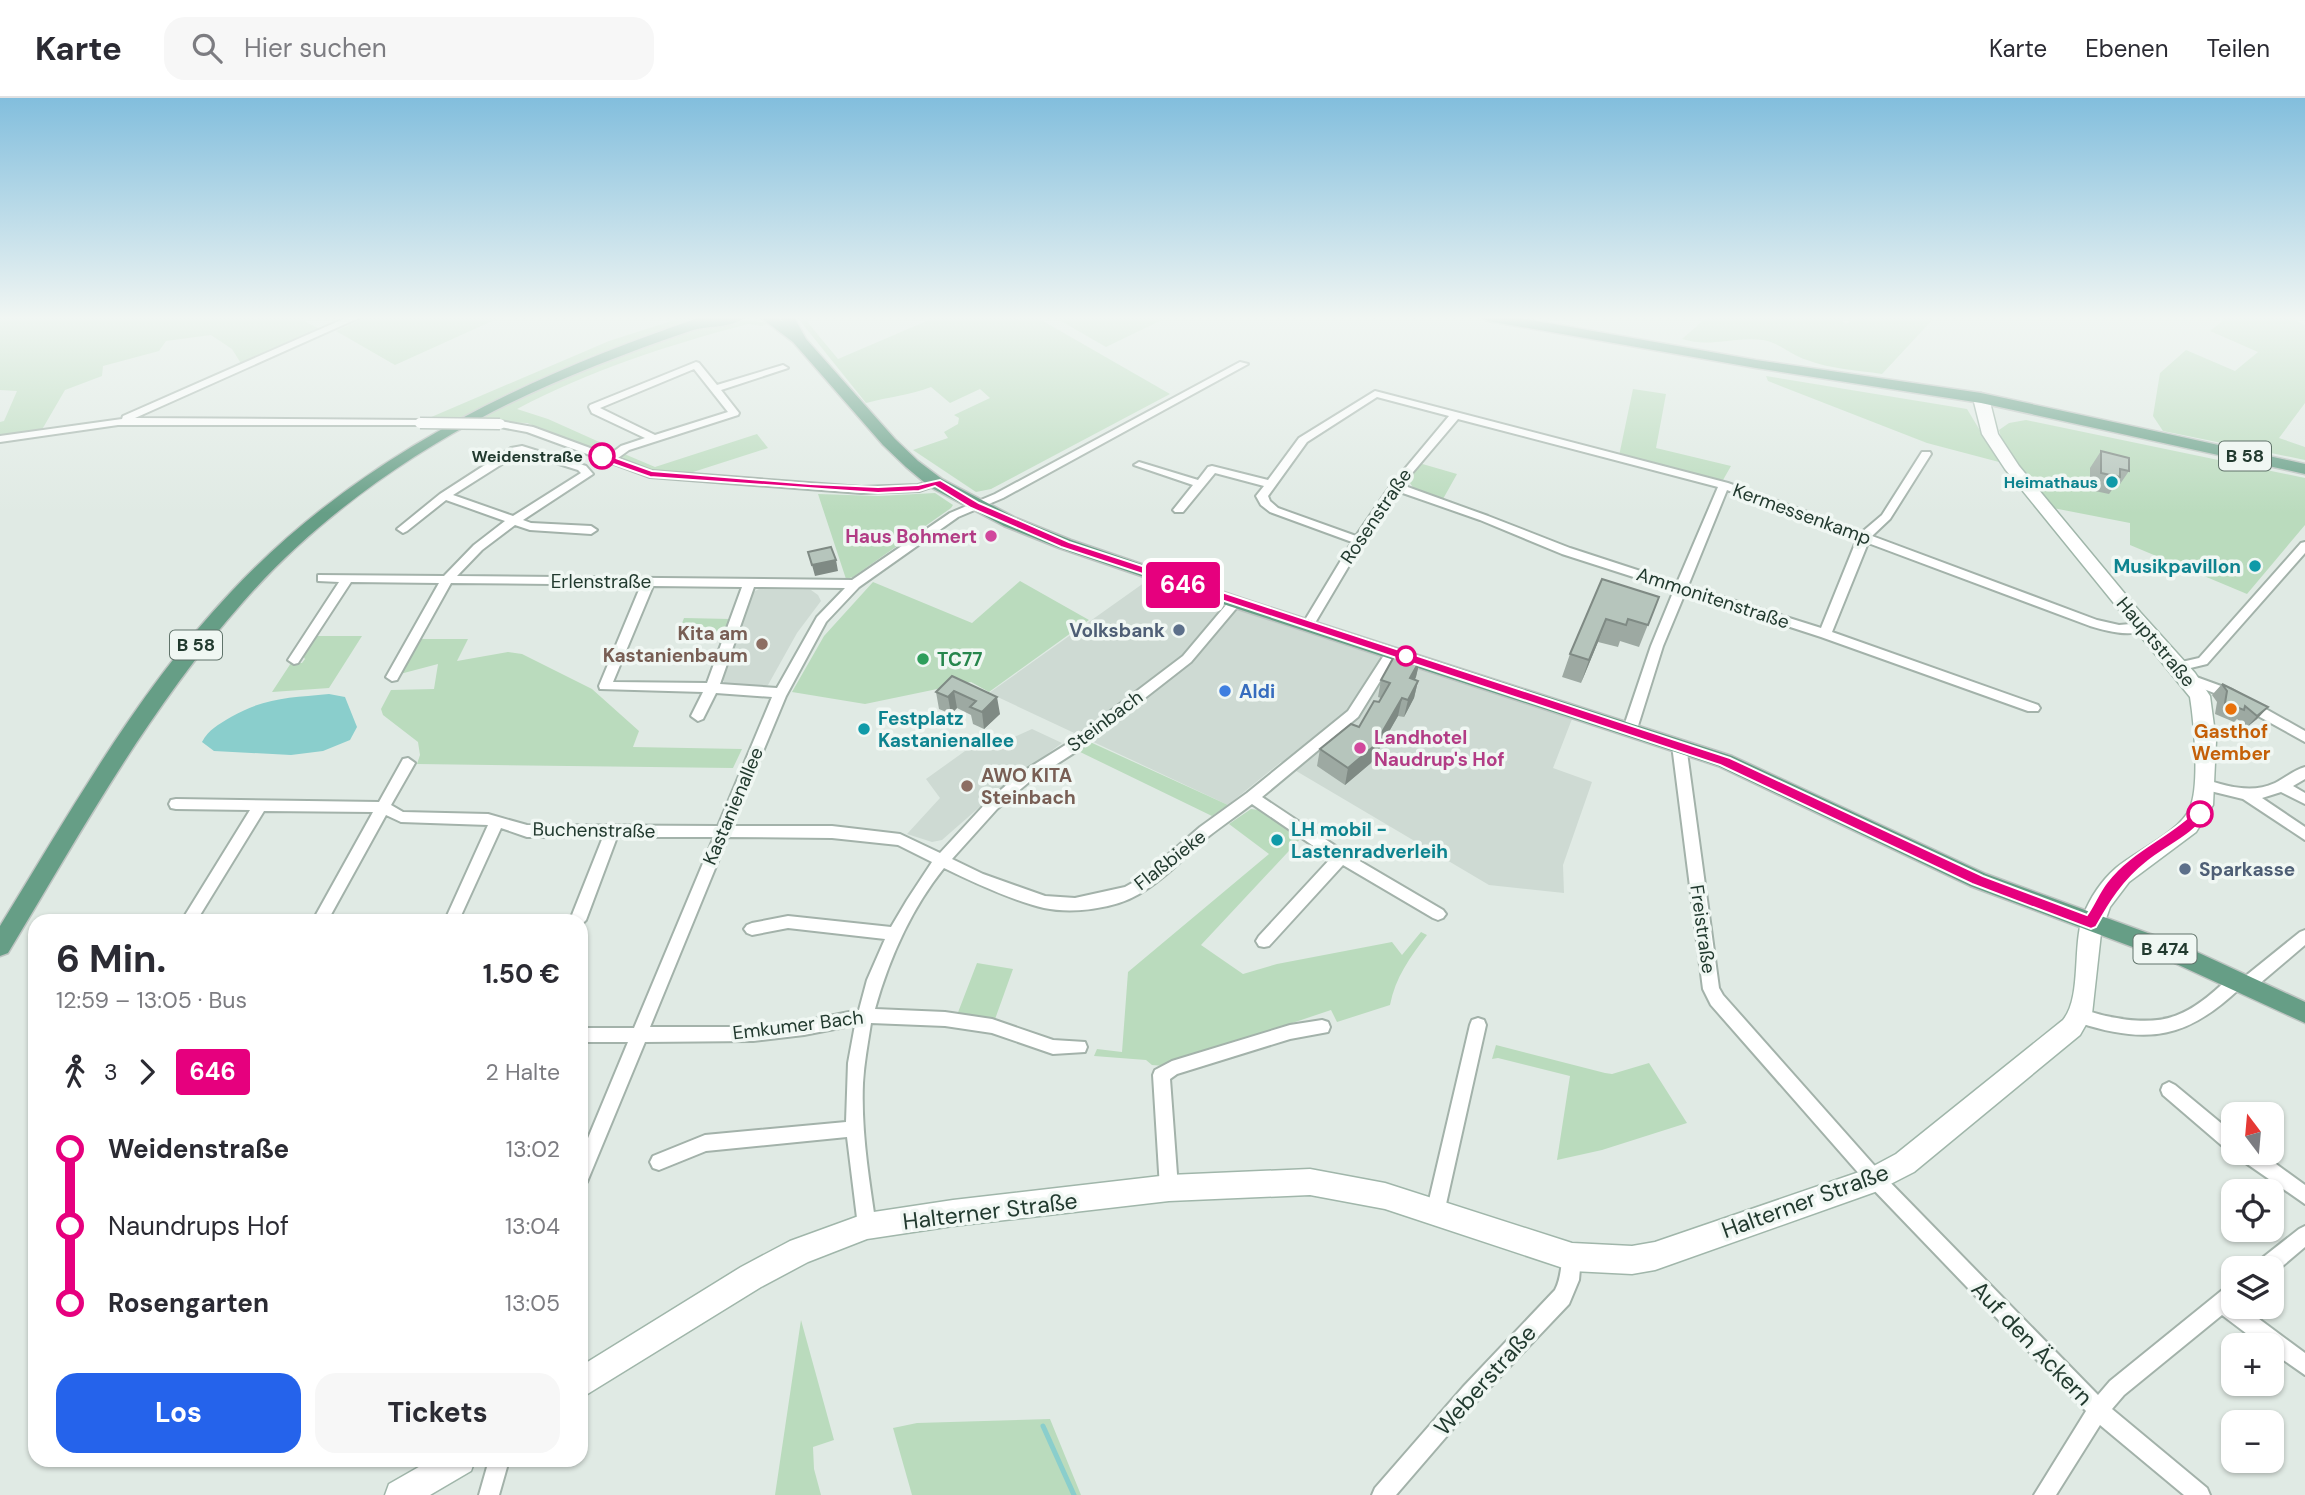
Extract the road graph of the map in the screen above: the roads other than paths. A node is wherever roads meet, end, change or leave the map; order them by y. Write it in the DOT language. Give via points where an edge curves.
graph roads {
  1 [pos="217,382"];
  2 [pos="541,382"];
  3 [pos="654,382"];
  4 [pos="711,382"];
  5 [pos="735,382"];
  6 [pos="836,382"];
  7 [pos="1209,382"];
  8 [pos="1876,382"];
  9 [pos="716,388"];
  10 [pos="1981,398"];
  11 [pos="146,415"];
  12 [pos="1455,416"];
  13 [pos="653,438"];
  14 [pos="0,439"];
  15 [pos="1926,454"];
  16 [pos="610,459"];
  17 [pos="1139,465"];
  18 [pos="2305,469"];
  19 [pos="936,483"];
  20 [pos="1200,484"];
  21 [pos="1269,484"];
  22 [pos="1724,485"];
  23 [pos="1393,486"];
  24 [pos="444,496"];
  25 [pos="975,506"];
  26 [pos="1179,510"];
  27 [pos="509,521"];
  28 [pos="403,529"];
  29 [pos="591,530"];
  30 [pos="1864,537"];
  31 [pos="1357,540"];
  32 [pos="2305,546"];
  33 [pos="322,578"];
  34 [pos="347,579"];
  35 [pos="447,580"];
  36 [pos="648,582"];
  37 [pos="749,583"];
  38 [pos="855,584"];
  39 [pos="1679,586"];
  40 [pos="1235,602"];
  41 [pos="1308,625"];
  42 [pos="2143,627"];
  43 [pos="1825,634"];
  44 [pos="1392,652"];
  45 [pos="294,660"];
  46 [pos="2183,673"];
  47 [pos="392,677"];
  48 [pos="712,688"];
  49 [pos="780,693"];
  50 [pos="2033,708"];
  51 [pos="698,716"];
  52 [pos="1630,729"];
  53 [pos="2305,737"];
  54 [pos="1679,751"];
  55 [pos="408,763"];
  56 [pos="2305,772"];
  57 [pos="2203,784"];
  58 [pos="2283,787"];
  59 [pos="2248,796"];
  60 [pos="1252,797"];
  61 [pos="2305,799"];
  62 [pos="176,804"];
  63 [pos="260,806"];
  64 [pos="382,807"];
  65 [pos="497,821"];
  66 [pos="612,831"];
  67 [pos="722,831"];
  68 [pos="2305,834"];
  69 [pos="1341,857"];
  70 [pos="944,861"];
  71 [pos="193,914"];
  72 [pos="323,914"];
  73 [pos="455,914"];
  74 [pos="580,914"];
  75 [pos="1438,914"];
  76 [pos="2091,923"];
  77 [pos="752,929"];
  78 [pos="895,933"];
  79 [pos="2305,936"];
  80 [pos="1264,942"];
  81 [pos="0,946"];
  82 [pos="2241,983"];
  83 [pos="2305,1013"];
  84 [pos="864,1016"];
  85 [pos="2080,1016"];
  86 [pos="1478,1025"];
  87 [pos="1322,1027"];
  88 [pos="588,1035"];
  89 [pos="639,1035"];
  90 [pos="1079,1047"];
  91 [pos="2169,1090"];
  92 [pos="854,1129"];
  93 [pos="2221,1134"];
  94 [pos="588,1159"];
  95 [pos="659,1162"];
  96 [pos="2264,1166"];
  97 [pos="1875,1179"];
  98 [pos="1169,1188"];
  99 [pos="2305,1195"];
  100 [pos="1435,1213"];
  101 [pos="867,1226"];
  102 [pos="2305,1236"];
  103 [pos="2280,1256"];
  104 [pos="1572,1257"];
  105 [pos="2221,1304"];
  106 [pos="2252,1319"];
  107 [pos="2305,1364"];
  108 [pos="588,1379"];
  109 [pos="2098,1410"];
  110 [pos="448,1467"];
  111 [pos="497,1467"];
  112 [pos="400,1495"];
  113 [pos="489,1495"];
  114 [pos="1382,1495"];
  115 [pos="2044,1495"];
  116 [pos="2200,1495"];
  1 -- 11 [label="street"];
  2 -- 81 [label="main road, B 58" via="470,416 375,475 276,557 157,696"];
  3 -- 13 [label="street" via="594,407"];
  4 -- 9 [label="street"];
  5 -- 9 [label="street"];
  6 -- 19 [label="main road, B 474" via="889,442"];
  7 -- 25 [label="street, Kastanienallee"];
  8 -- 10 [label="main road, B 58"];
  9 -- 13 [label="street" via="734,413"];
  10 -- 18 [label="main road, B 58"];
  10 -- 42 [label="street, Hauptstraße" via="1990,434 2013,469"];
  11 -- 14 [label="street"];
  11 -- 16 [label="street, bridge" via="500,424 530,429"];
  12 -- 21 [label="street, Kermessenkamp" via="1375,394 1303,440"];
  12 -- 22 [label="street, Kermessenkamp"];
  12 -- 23 [label="street, Rosenstraße"];
  13 -- 16 [label="street"];
  15 -- 30 [label="street" via="1886,517"];
  16 -- 19 [label="street" via="650,474 811,487 873,490"];
  17 -- 20 [label="street"];
  19 -- 25 [label="main road, B 474"];
  20 -- 21 [label="street" via="1212,469"];
  20 -- 26 [label="street"];
  21 -- 31 [label="street" via="1262,496 1268,507"];
  22 -- 30 [label="street, Kermessenkamp"];
  22 -- 39 [label="street"];
  23 -- 31 [label="street, Rosenstraße"];
  23 -- 39 [label="street, Ammonitenstraße" via="1566,551"];
  24 -- 27 [label="street"];
  24 -- 27 [label="street" via="515,450 582,468 588,474"];
  24 -- 28 [label="street"];
  25 -- 38 [label="street, Kastanienallee" via="954,515"];
  25 -- 40 [label="main road, B 474" via="1065,544"];
  27 -- 29 [label="street"];
  27 -- 35 [label="street"];
  30 -- 42 [label="street, Kermessenkamp" via="2094,623 2119,629"];
  30 -- 43 [label="street"];
  31 -- 41 [label="street, Rosenstraße"];
  32 -- 46 [label="street" via="2203,661"];
  33 -- 34 [label="street, Erlenstraße"];
  34 -- 35 [label="street, Erlenstraße"];
  34 -- 45 [label="street"];
  35 -- 36 [label="street, Erlenstraße"];
  35 -- 47 [label="street"];
  36 -- 37 [label="street, Erlenstraße"];
  36 -- 48 [label="street" via="605,686"];
  37 -- 38 [label="street, Erlenstraße"];
  37 -- 48 [label="street"];
  38 -- 49 [label="street, Kastanienallee" via="816,627"];
  39 -- 43 [label="street, Ammonitenstraße"];
  39 -- 52 [label="street"];
  40 -- 41 [label="main road, B 474"];
  40 -- 70 [label="street, Steinbach" via="1189,657 1074,746 1024,778 978,820"];
  41 -- 44 [label="main road, B 474"];
  42 -- 46 [label="street, Hauptstraße"];
  43 -- 50 [label="street, Ammonitenstraße"];
  44 -- 52 [label="main road, B 474"];
  44 -- 60 [label="street, Flaßbieke" via="1353,714"];
  46 -- 53 [label="street"];
  46 -- 57 [label="street, Hauptstraße" via="2203,706"];
  48 -- 49 [label="street"];
  48 -- 51 [label="street"];
  49 -- 67 [label="street, Kastanienallee"];
  52 -- 54 [label="main road, B 474"];
  54 -- 76 [label="main road, B 474" via="1725,761 1978,880"];
  54 -- 97 [label="street, Freistraße" via="1711,989"];
  55 -- 64 [label="street"];
  56 -- 58 [label="street"];
  57 -- 59 [label="street"];
  57 -- 76 [label="street, Hauptstraße" via="2200,814 2112,885"];
  58 -- 59 [label="street"];
  58 -- 61 [label="street"];
  59 -- 68 [label="street"];
  60 -- 69 [label="street"];
  60 -- 70 [label="street, Flaßbieke" via="1146,882 1107,900 1045,902"];
  62 -- 63 [label="street, Buchenstraße"];
  63 -- 64 [label="street, Buchenstraße"];
  63 -- 71 [label="street"];
  64 -- 65 [label="street, Buchenstraße" via="401,817"];
  64 -- 72 [label="street"];
  65 -- 66 [label="street, Buchenstraße" via="527,831"];
  65 -- 73 [label="street"];
  66 -- 67 [label="street, Buchenstraße"];
  66 -- 74 [label="street"];
  67 -- 70 [label="street, Flaßbieke" via="881,836"];
  67 -- 89 [label="street, Kastanienallee"];
  69 -- 75 [label="street"];
  69 -- 80 [label="street"];
  70 -- 78 [label="street, Steinbach"];
  76 -- 82 [label="main road, B 474" via="2178,954"];
  76 -- 85 [label="street"];
  77 -- 78 [label="street" via="788,922"];
  78 -- 84 [label="street, Steinbach"];
  79 -- 82 [label="street"];
  82 -- 83 [label="main road, B 474"];
  82 -- 85 [label="street" via="2188,1020 2118,1027"];
  84 -- 89 [label="street, Emkumer Bach" via="753,1034"];
  84 -- 90 [label="street, Emkumer Bach" via="945,1019 992,1026 1053,1047"];
  84 -- 92 [label="street, Steinbach" via="856,1065"];
  85 -- 97 [label="street, Halterner Straße" via="2065,1035 1905,1163"];
  86 -- 100 [label="street"];
  87 -- 98 [label="street" via="1290,1032 1161,1075"];
  88 -- 89 [label="street"];
  89 -- 94 [label="street, Kastanienallee"];
  91 -- 93 [label="street"];
  92 -- 95 [label="street" via="705,1143"];
  92 -- 101 [label="street, Steinbach"];
  96 -- 99 [label="street"];
  97 -- 104 [label="street, Halterner Straße" via="1655,1256 1632,1260"];
  97 -- 109 [label="street, Auf den Äckern"];
  98 -- 100 [label="street, Halterner Straße" via="1310,1182 1385,1196"];
  98 -- 101 [label="street, Halterner Straße"];
  100 -- 104 [label="street, Halterner Straße"];
  101 -- 108 [label="street, Halterner Straße" via="800,1251"];
  102 -- 103 [label="street"];
  104 -- 114 [label="street, Weberstraße" via="1570,1280 1562,1297"];
  105 -- 109 [label="street" via="2117,1388"];
  106 -- 107 [label="street"];
  109 -- 115 [label="street"];
  109 -- 116 [label="street, Auf den Äckern"];
  110 -- 112 [label="street"];
  111 -- 113 [label="street"];
}
